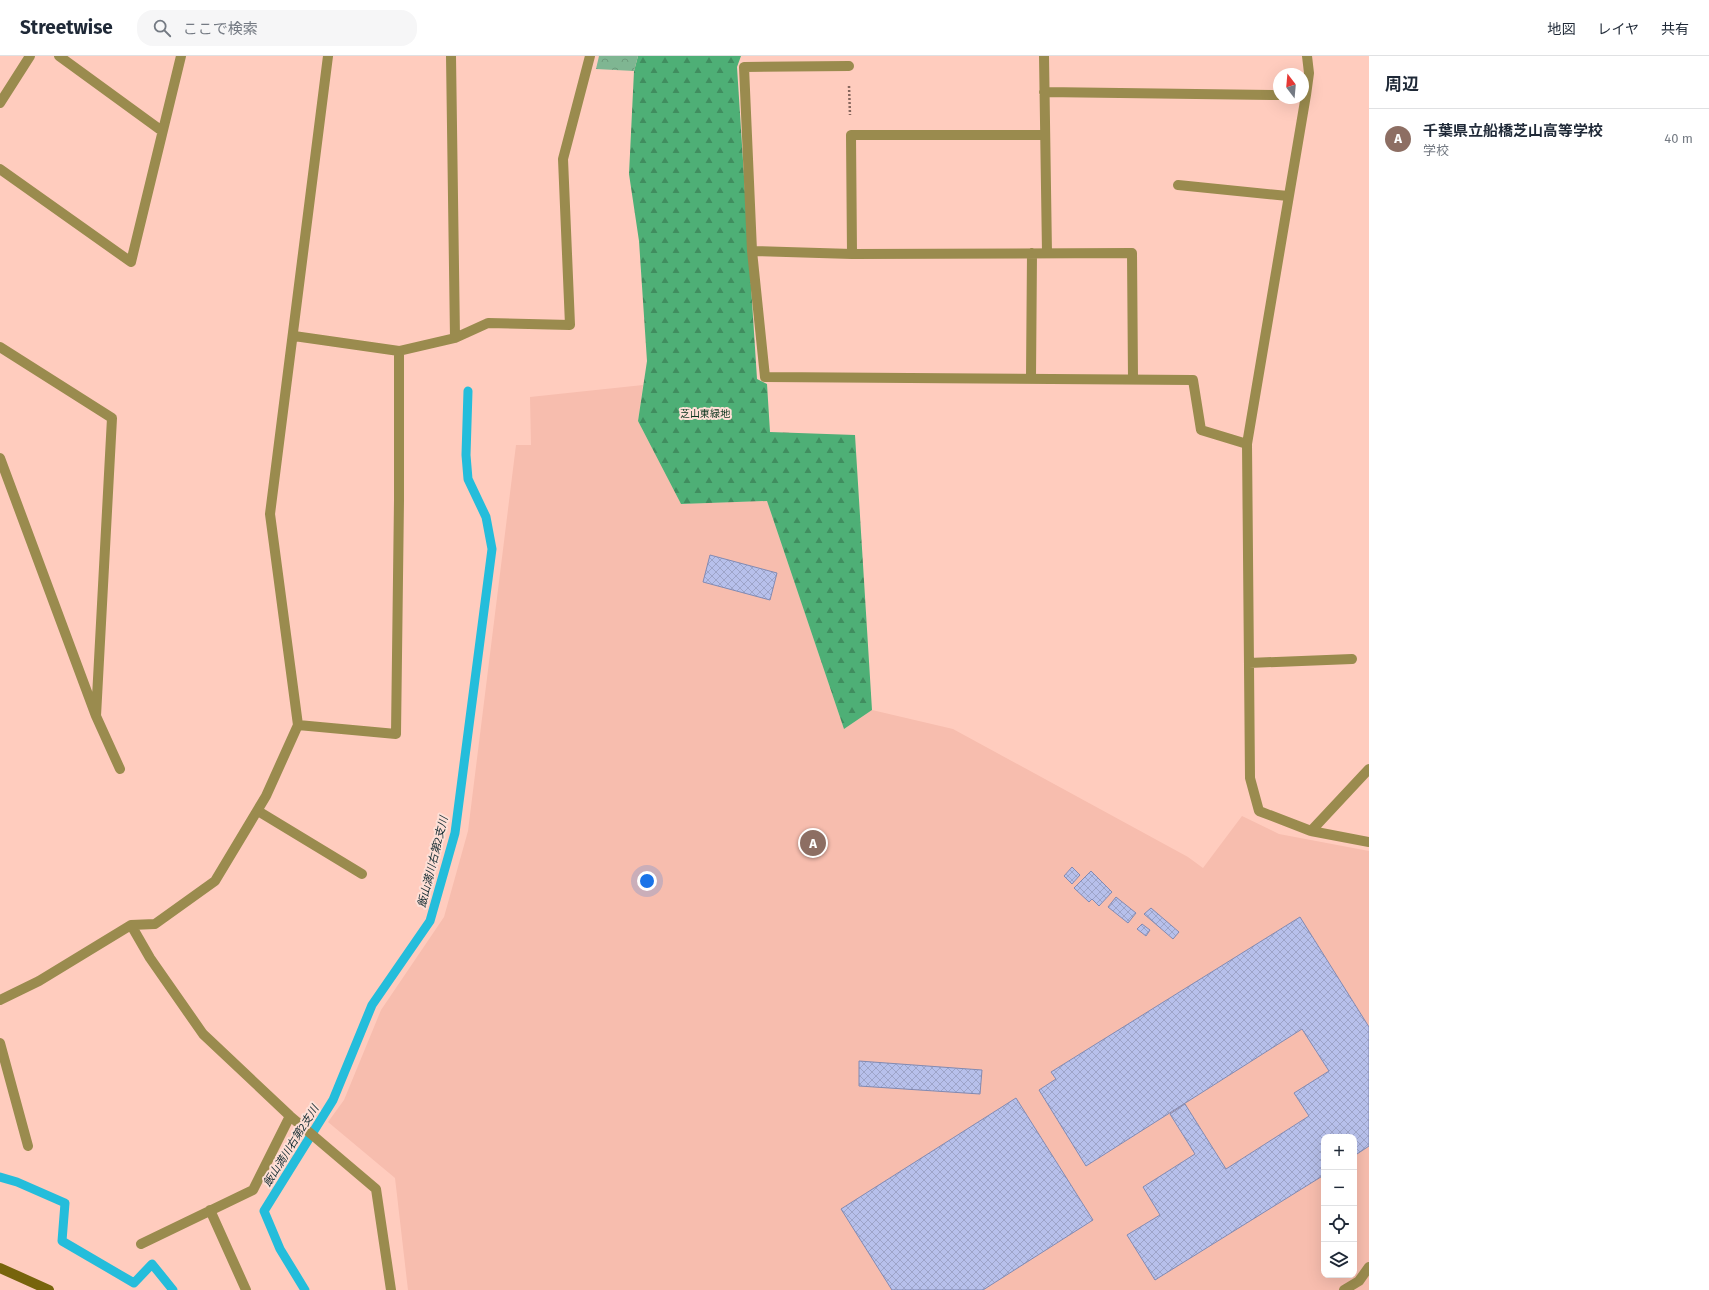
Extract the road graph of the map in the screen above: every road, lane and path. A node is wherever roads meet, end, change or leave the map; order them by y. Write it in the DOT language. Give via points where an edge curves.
graph roads {
  1 [pos="30,56"];
  2 [pos="59,56"];
  3 [pos="181,56"];
  4 [pos="328,56"];
  5 [pos="452,56"];
  6 [pos="590,56"];
  7 [pos="1044,56"];
  8 [pos="1307,56"];
  9 [pos="849,66"];
  10 [pos="1308,68"];
  11 [pos="1044,92"];
  12 [pos="1273,95"];
  13 [pos="0,103"];
  14 [pos="1303,104"];
  15 [pos="162,131"];
  16 [pos="851,135"];
  17 [pos="1045,135"];
  18 [pos="0,169"];
  19 [pos="1178,185"];
  20 [pos="1288,196"];
  21 [pos="752,251"];
  22 [pos="1032,252"];
  23 [pos="1047,253"];
  24 [pos="852,254"];
  25 [pos="294,336"];
  26 [pos="455,338"];
  27 [pos="0,347"];
  28 [pos="399,351"];
  29 [pos="1032,378"];
  30 [pos="1133,378"];
  31 [pos="1247,444"];
  32 [pos="0,458"];
  33 [pos="1352,659"];
  34 [pos="1249,663"];
  35 [pos="96,716"];
  36 [pos="298,725"];
  37 [pos="120,769"];
  38 [pos="1369,769"];
  39 [pos="258,811"];
  40 [pos="1311,831"];
  41 [pos="1369,842"];
  42 [pos="362,874"];
  43 [pos="131,925"];
  44 [pos="0,1000"];
  45 [pos="0,1043"];
  46 [pos="290,1116"];
  47 [pos="28,1146"];
  48 [pos="210,1210"];
  49 [pos="141,1244"];
  50 [pos="1369,1266"];
  51 [pos="0,1268"];
  52 [pos="49,1290"];
  53 [pos="246,1290"];
  54 [pos="391,1290"];
  55 [pos="1344,1290"];
  1 -- 13 [label="street"];
  2 -- 15 [label="street"];
  3 -- 15 [label="street"];
  4 -- 25 [label="street"];
  5 -- 26 [label="street"];
  6 -- 26 [label="street" via="563,159 570,325 488,323"];
  7 -- 11 [label="street"];
  8 -- 10 [label="street"];
  9 -- 16 [label="path"];
  9 -- 21 [label="street" via="744,67"];
  11 -- 12 [label="street"];
  11 -- 17 [label="street"];
  14 -- 20 [label="street"];
  15 -- 18 [label="street" via="131,262"];
  16 -- 17 [label="street"];
  16 -- 24 [label="street"];
  17 -- 23 [label="street"];
  19 -- 20 [label="street"];
  20 -- 31 [label="street"];
  21 -- 24 [label="street"];
  21 -- 29 [label="street" via="765,377"];
  22 -- 23 [label="street"];
  22 -- 24 [label="street"];
  22 -- 29 [label="street"];
  23 -- 30 [label="street" via="1132,253"];
  25 -- 28 [label="street"];
  25 -- 36 [label="street" via="270,514"];
  26 -- 28 [label="street"];
  27 -- 35 [label="street" via="112,418"];
  28 -- 36 [label="street" via="400,500 396,734"];
  29 -- 30 [label="street"];
  30 -- 31 [label="street" via="1193,380 1201,430"];
  31 -- 34 [label="street"];
  32 -- 35 [label="street"];
  33 -- 34 [label="street"];
  34 -- 40 [label="street" via="1250,778 1259,811"];
  35 -- 37 [label="street"];
  36 -- 39 [label="street"];
  38 -- 40 [label="street"];
  39 -- 42 [label="street"];
  39 -- 43 [label="street" via="215,880 155,924"];
  40 -- 41 [label="street"];
  43 -- 44 [label="street" via="38,981"];
  43 -- 46 [label="street" via="150,958 203,1034"];
  45 -- 47 [label="street"];
  46 -- 48 [label="street" via="253,1190"];
  46 -- 54 [label="street" via="376,1189"];
  48 -- 49 [label="street"];
  48 -- 53 [label="street"];
  50 -- 55 [label="street" via="1359,1281"];
  51 -- 52 [label="street"];
}
